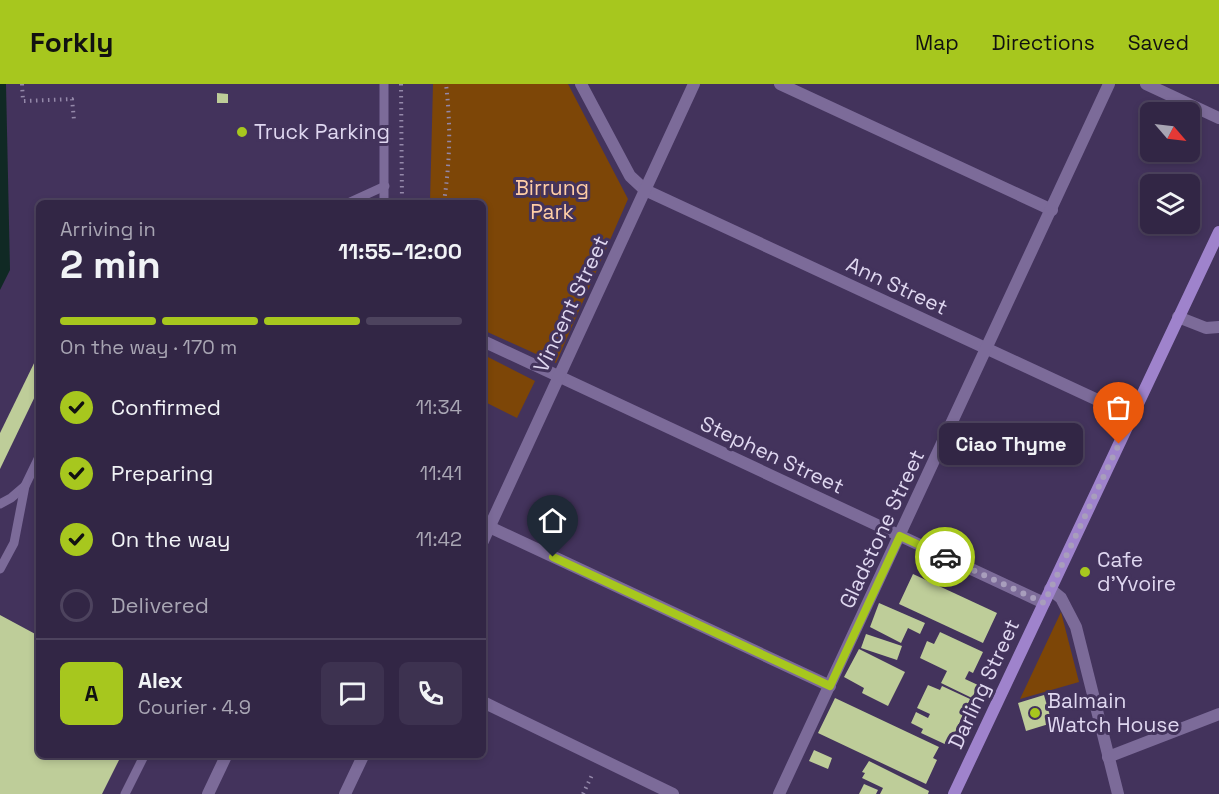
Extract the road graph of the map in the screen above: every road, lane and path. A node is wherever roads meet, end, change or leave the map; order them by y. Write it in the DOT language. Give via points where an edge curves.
graph roads {
  1 [pos="22,84"];
  2 [pos="384,84"];
  3 [pos="401,84"];
  4 [pos="446,84"];
  5 [pos="581,84"];
  6 [pos="694,84"];
  7 [pos="780,84"];
  8 [pos="1109,84"];
  9 [pos="1146,84"];
  10 [pos="1219,118"];
  11 [pos="74,120"];
  12 [pos="385,186"];
  13 [pos="645,190"];
  14 [pos="354,200"];
  15 [pos="384,200"];
  16 [pos="402,200"];
  17 [pos="444,200"];
  18 [pos="1052,210"];
  19 [pos="1219,232"];
  20 [pos="1178,317"];
  21 [pos="1219,327"];
  22 [pos="486,342"];
  23 [pos="987,349"];
  24 [pos="559,376"];
  25 [pos="1132,416"];
  26 [pos="36,463"];
  27 [pos="25,486"];
  28 [pos="0,504"];
  29 [pos="486,525"];
  30 [pos="900,536"];
  31 [pos="0,569"];
  32 [pos="1050,589"];
  33 [pos="1044,603"];
  34 [pos="830,686"];
  35 [pos="486,703"];
  36 [pos="1219,714"];
  37 [pos="1108,757"];
  38 [pos="143,758"];
  39 [pos="225,758"];
  40 [pos="362,758"];
  41 [pos="599,759"];
  42 [pos="125,794"];
  43 [pos="208,794"];
  44 [pos="345,794"];
  45 [pos="583,794"];
  46 [pos="672,794"];
  47 [pos="779,794"];
  48 [pos="954,794"];
  49 [pos="1118,794"];
  1 -- 11 [label="path" via="23,101 72,99"];
  2 -- 12 [label="lane"];
  3 -- 16 [label="path"];
  4 -- 17 [label="path" via="450,123"];
  5 -- 13 [label="street" via="630,176"];
  6 -- 13 [label="street, Vincent Street"];
  7 -- 18 [label="street"];
  8 -- 18 [label="street, Gladstone Street"];
  9 -- 10 [label="street"];
  12 -- 14 [label="lane"];
  12 -- 15 [label="lane"];
  13 -- 23 [label="street, Ann Street"];
  13 -- 24 [label="street, Vincent Street"];
  18 -- 23 [label="street, Gladstone Street"];
  19 -- 20 [label="street, Darling Street"];
  20 -- 21 [label="street" via="1206,328"];
  20 -- 25 [label="street, Darling Street"];
  22 -- 24 [label="street, Stephen Street"];
  23 -- 25 [label="street, Ann Street"];
  23 -- 30 [label="street, Gladstone Street"];
  24 -- 29 [label="street, Vincent Street"];
  24 -- 30 [label="street, Stephen Street"];
  25 -- 32 [label="street, Darling Street"];
  26 -- 27 [label="lane"];
  27 -- 28 [label="lane"];
  27 -- 31 [label="lane" via="14,543"];
  29 -- 34 [label="street"];
  30 -- 33 [label="street, Stephen Street"];
  30 -- 34 [label="street, Gladstone Street"];
  32 -- 33 [label="street, Darling Street"];
  32 -- 37 [label="street" via="1061,598 1076,627"];
  33 -- 48 [label="street, Darling Street"];
  34 -- 47 [label="street, Gladstone Street"];
  35 -- 41 [label="street"];
  36 -- 37 [label="street"];
  37 -- 49 [label="street"];
  38 -- 42 [label="lane"];
  39 -- 43 [label="street"];
  40 -- 44 [label="street"];
  41 -- 45 [label="path"];
  41 -- 46 [label="street"];
}
